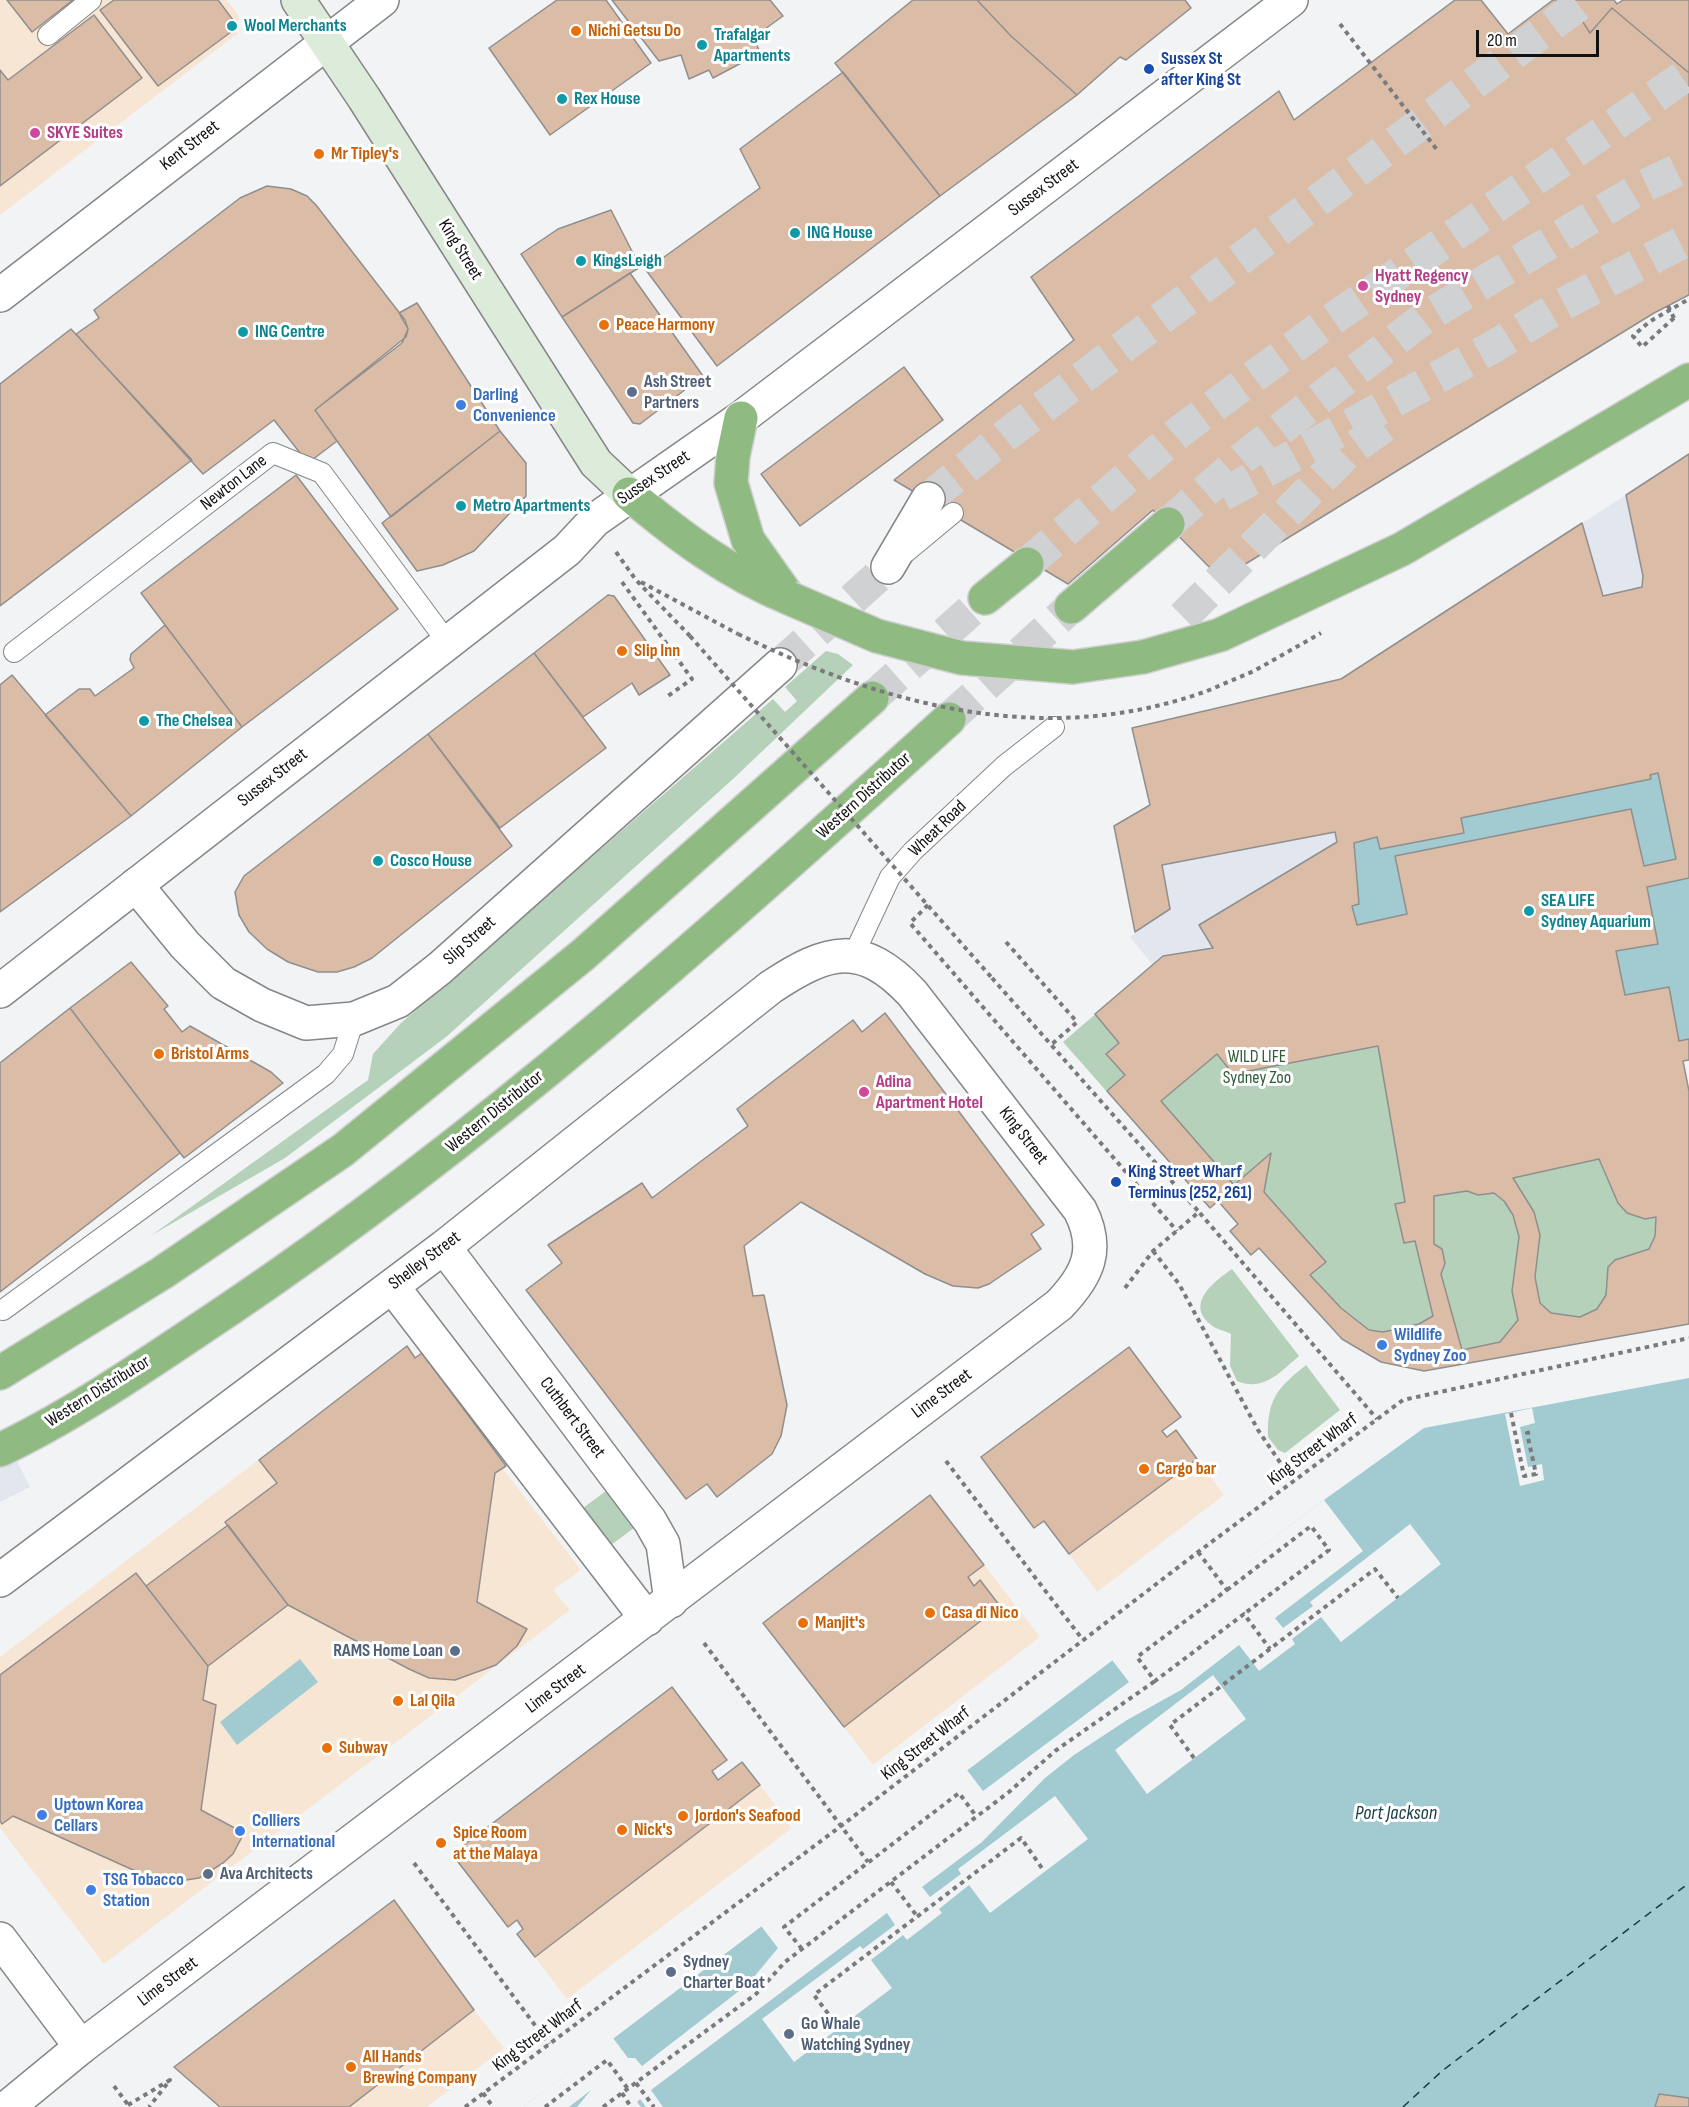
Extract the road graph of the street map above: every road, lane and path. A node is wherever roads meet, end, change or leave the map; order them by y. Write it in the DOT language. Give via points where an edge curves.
graph roads {
  1 [pos="91,0"];
  2 [pos="298,0"];
  3 [pos="382,0"];
  4 [pos="1291,0"];
  5 [pos="1340,24"];
  6 [pos="48,35"];
  7 [pos="327,42"];
  8 [pos="1438,151"];
  9 [pos="0,295"];
  10 [pos="1689,299"];
  11 [pos="1668,306"];
  12 [pos="1689,380"];
  13 [pos="741,418"];
  14 [pos="629,494"];
  15 [pos="940,506"];
  16 [pos="1168,524"];
  17 [pos="623,562"];
  18 [pos="1027,564"];
  19 [pos="888,567"];
  20 [pos="636,580"];
  21 [pos="622,582"];
  22 [pos="789,598"];
  23 [pos="985,598"];
  24 [pos="1071,607"];
  25 [pos="738,634"];
  26 [pos="448,643"];
  27 [pos="15,652"];
  28 [pos="780,665"];
  29 [pos="668,696"];
  30 [pos="872,698"];
  31 [pos="949,719"];
  32 [pos="1054,727"];
  33 [pos="136,885"];
  34 [pos="928,905"];
  35 [pos="1006,942"];
  36 [pos="853,956"];
  37 [pos="0,991"];
  38 [pos="354,1019"];
  39 [pos="1052,1045"];
  40 [pos="1199,1212"];
  41 [pos="1177,1231"];
  42 [pos="444,1247"];
  43 [pos="1153,1251"];
  44 [pos="1088,1260"];
  45 [pos="392,1286"];
  46 [pos="1125,1288"];
  47 [pos="3,1310"];
  48 [pos="1689,1338"];
  49 [pos="0,1373"];
  50 [pos="1511,1413"];
  51 [pos="1377,1419"];
  52 [pos="1534,1432"];
  53 [pos="5,1448"];
  54 [pos="946,1461"];
  55 [pos="1294,1483"];
  56 [pos="1198,1552"];
  57 [pos="0,1580"];
  58 [pos="1227,1590"];
  59 [pos="1398,1599"];
  60 [pos="659,1610"];
  61 [pos="1244,1614"];
  62 [pos="1083,1640"];
  63 [pos="704,1643"];
  64 [pos="1270,1648"];
  65 [pos="1155,1681"];
  66 [pos="1194,1758"];
  67 [pos="976,1816"];
  68 [pos="842,1826"];
  69 [pos="868,1862"];
  70 [pos="414,1863"];
  71 [pos="1044,1872"];
  72 [pos="891,1882"];
  73 [pos="917,1916"];
  74 [pos="0,1939"];
  75 [pos="802,1949"];
  76 [pos="839,2028"];
  77 [pos="549,2044"];
  78 [pos="81,2047"];
  79 [pos="636,2083"];
  80 [pos="114,2086"];
  81 [pos="628,2089"];
  82 [pos="483,2093"];
  83 [pos="622,2093"];
  84 [pos="129,2106"];
  85 [pos="8,2107"];
  86 [pos="149,2107"];
  87 [pos="465,2107"];
  88 [pos="493,2107"];
  89 [pos="545,2107"];
  90 [pos="603,2107"];
  91 [pos="631,2107"];
  92 [pos="654,2107"];
  1 -- 6 [label="lane"];
  2 -- 7 [label="main road, King Street"];
  3 -- 7 [label="street, Kent Street"];
  4 -- 13 [label="street, Sussex Street"];
  5 -- 8 [label="path"];
  7 -- 9 [label="street, Kent Street"];
  7 -- 14 [label="main road, King Street" via="596,463"];
  10 -- 11 [label="path, bridge" via="1649,322 1633,336 1642,347 1674,318"];
  12 -- 22 [label="highway, bridge" via="1402,549 1220,635 1143,657 1072,667 962,658 877,636"];
  13 -- 14 [label="street, Sussex Street"];
  13 -- 22 [label="highway" via="731,483 748,540"];
  14 -- 22 [label="highway" via="709,557 755,584"];
  14 -- 26 [label="street, Sussex Street" via="595,520 567,550"];
  15 -- 19 [label="street"];
  16 -- 24 [label="highway"];
  17 -- 20 [label="path"];
  18 -- 23 [label="highway"];
  20 -- 25 [label="path"];
  20 -- 34 [label="path, bridge"];
  21 -- 29 [label="path" via="692,679"];
  26 -- 27 [label="lane, Newton Lane" via="322,473 273,453"];
  26 -- 33 [label="street, Sussex Street"];
  28 -- 38 [label="street, Slip Street" via="440,968 398,1001"];
  30 -- 49 [label="highway" via="584,954 342,1150 162,1273"];
  31 -- 53 [label="highway, Western Distributor" via="783,870 473,1131 326,1243 100,1393"];
  32 -- 36 [label="lane, Wheat Road" via="1004,766 890,877"];
  33 -- 37 [label="street, Sussex Street"];
  33 -- 38 [label="street, Slip Street" via="185,945 223,983 306,1023"];
  34 -- 39 [label="path, bridge"];
  34 -- 41 [label="path" via="910,923"];
  35 -- 39 [label="path" via="1077,1022"];
  36 -- 42 [label="street, Shelley Street" via="804,965 771,987"];
  36 -- 44 [label="street, King Street" via="875,961 912,993 1074,1203 1088,1226"];
  38 -- 47 [label="lane" via="343,1054 326,1074"];
  39 -- 40 [label="path"];
  40 -- 41 [label="path"];
  40 -- 51 [label="path"];
  41 -- 43 [label="path"];
  42 -- 45 [label="street, Shelley Street"];
  42 -- 60 [label="street, Cuthbert Street" via="650,1521 663,1544"];
  43 -- 46 [label="path"];
  43 -- 55 [label="path" via="1179,1284 1258,1430"];
  44 -- 60 [label="street, Lime Street" via="1085,1272 1059,1305"];
  45 -- 57 [label="street, Shelley Street"];
  45 -- 60 [label="street"];
  48 -- 51 [label="path, King Street Wharf" via="1403,1400"];
  50 -- 52 [label="path" via="1524,1476 1536,1474 1527,1433"];
  51 -- 55 [label="path, King Street Wharf"];
  54 -- 62 [label="path"];
  55 -- 56 [label="path, King Street Wharf"];
  56 -- 58 [label="path"];
  56 -- 62 [label="path, King Street Wharf"];
  58 -- 61 [label="path" via="1311,1526 1329,1550"];
  58 -- 65 [label="path" via="1137,1657"];
  59 -- 64 [label="path" via="1375,1569"];
  60 -- 78 [label="street, Lime Street"];
  61 -- 64 [label="path"];
  61 -- 65 [label="path"];
  62 -- 68 [label="path, King Street Wharf"];
  63 -- 68 [label="path"];
  64 -- 66 [label="path" via="1170,1725"];
  65 -- 67 [label="path" via="1075,1736"];
  67 -- 69 [label="path" via="959,1793"];
  67 -- 72 [label="path"];
  68 -- 69 [label="path"];
  68 -- 77 [label="path, King Street Wharf"];
  69 -- 75 [label="path" via="784,1927"];
  70 -- 77 [label="path"];
  71 -- 73 [label="path" via="1021,1838"];
  72 -- 73 [label="path"];
  72 -- 75 [label="path"];
  73 -- 76 [label="path" via="814,1995"];
  74 -- 78 [label="street"];
  75 -- 79 [label="path" via="756,1994"];
  77 -- 82 [label="path, King Street Wharf"];
  78 -- 85 [label="street, Lime Street"];
  79 -- 81 [label="path"];
  79 -- 92 [label="path"];
  80 -- 84 [label="path"];
  81 -- 83 [label="path"];
  81 -- 89 [label="path" via="607,2060"];
  82 -- 87 [label="path, King Street Wharf"];
  82 -- 88 [label="path"];
  83 -- 90 [label="path"];
  83 -- 91 [label="path"];
  84 -- 86 [label="path" via="170,2080"];
}
